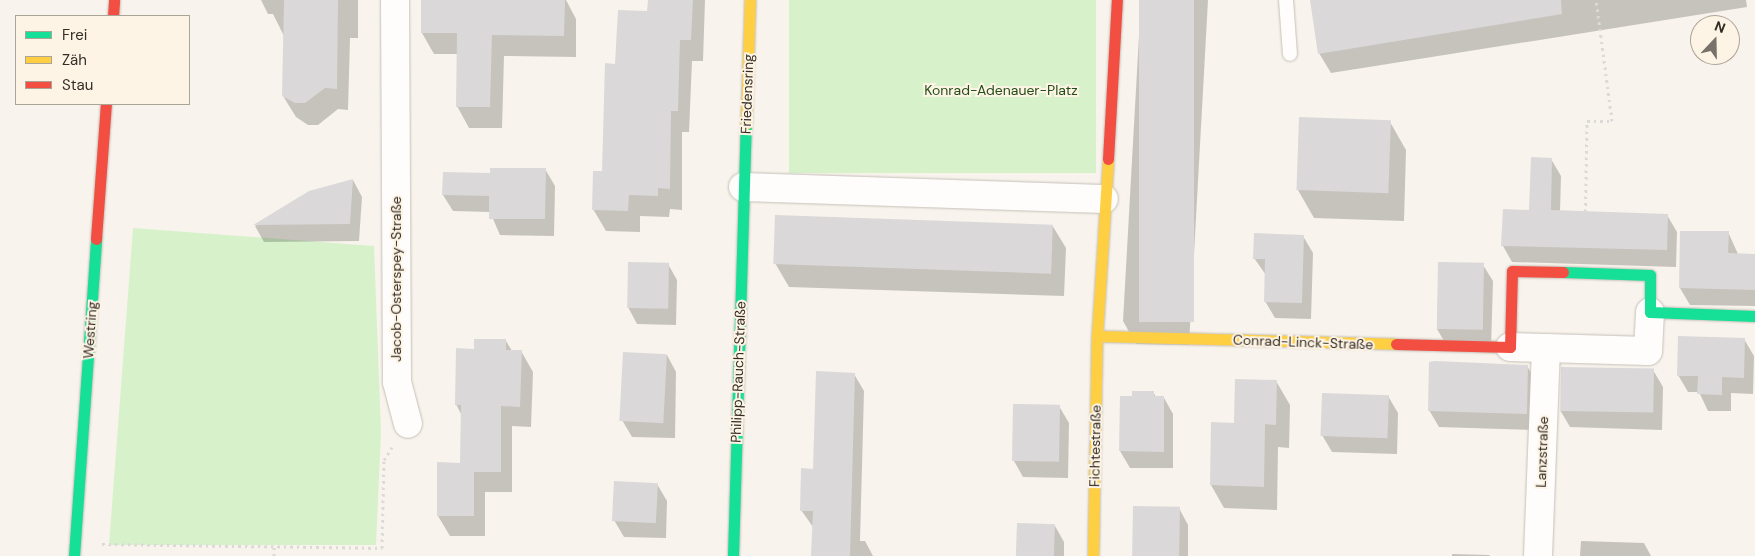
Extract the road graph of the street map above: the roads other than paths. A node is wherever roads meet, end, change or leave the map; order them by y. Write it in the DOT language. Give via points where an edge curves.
graph roads {
  1 [pos="114,0"];
  2 [pos="395,0"];
  3 [pos="750,0"];
  4 [pos="1117,0"];
  5 [pos="1286,0"];
  6 [pos="113,15"];
  7 [pos="1290,54"];
  8 [pos="106,105"];
  9 [pos="743,187"];
  10 [pos="1104,199"];
  11 [pos="1650,312"];
  12 [pos="1755,316"];
  13 [pos="1097,336"];
  14 [pos="1510,347"];
  15 [pos="1546,348"];
  16 [pos="408,424"];
  17 [pos="74,556"];
  18 [pos="733,556"];
  19 [pos="1093,556"];
  20 [pos="1538,556"];
  1 -- 6 [label="street"];
  2 -- 16 [label="street, Jacob-Osterspey-Straße" via="397,382"];
  3 -- 9 [label="street, Friedensring"];
  4 -- 10 [label="street"];
  5 -- 7 [label="lane"];
  8 -- 17 [label="street, Westring"];
  9 -- 10 [label="street"];
  9 -- 18 [label="street, Philipp-Rauch-Straße"];
  10 -- 13 [label="street"];
  11 -- 12 [label="street"];
  11 -- 14 [label="street, Conrad-Linck-Straße" via="1650,275 1512,271"];
  11 -- 15 [label="street, Conrad-Linck-Straße" via="1648,351"];
  13 -- 14 [label="street, Conrad-Linck-Straße"];
  13 -- 19 [label="street, Fichtestraße"];
  14 -- 15 [label="street, Conrad-Linck-Straße"];
  15 -- 20 [label="street, Lanzstraße"];
}
